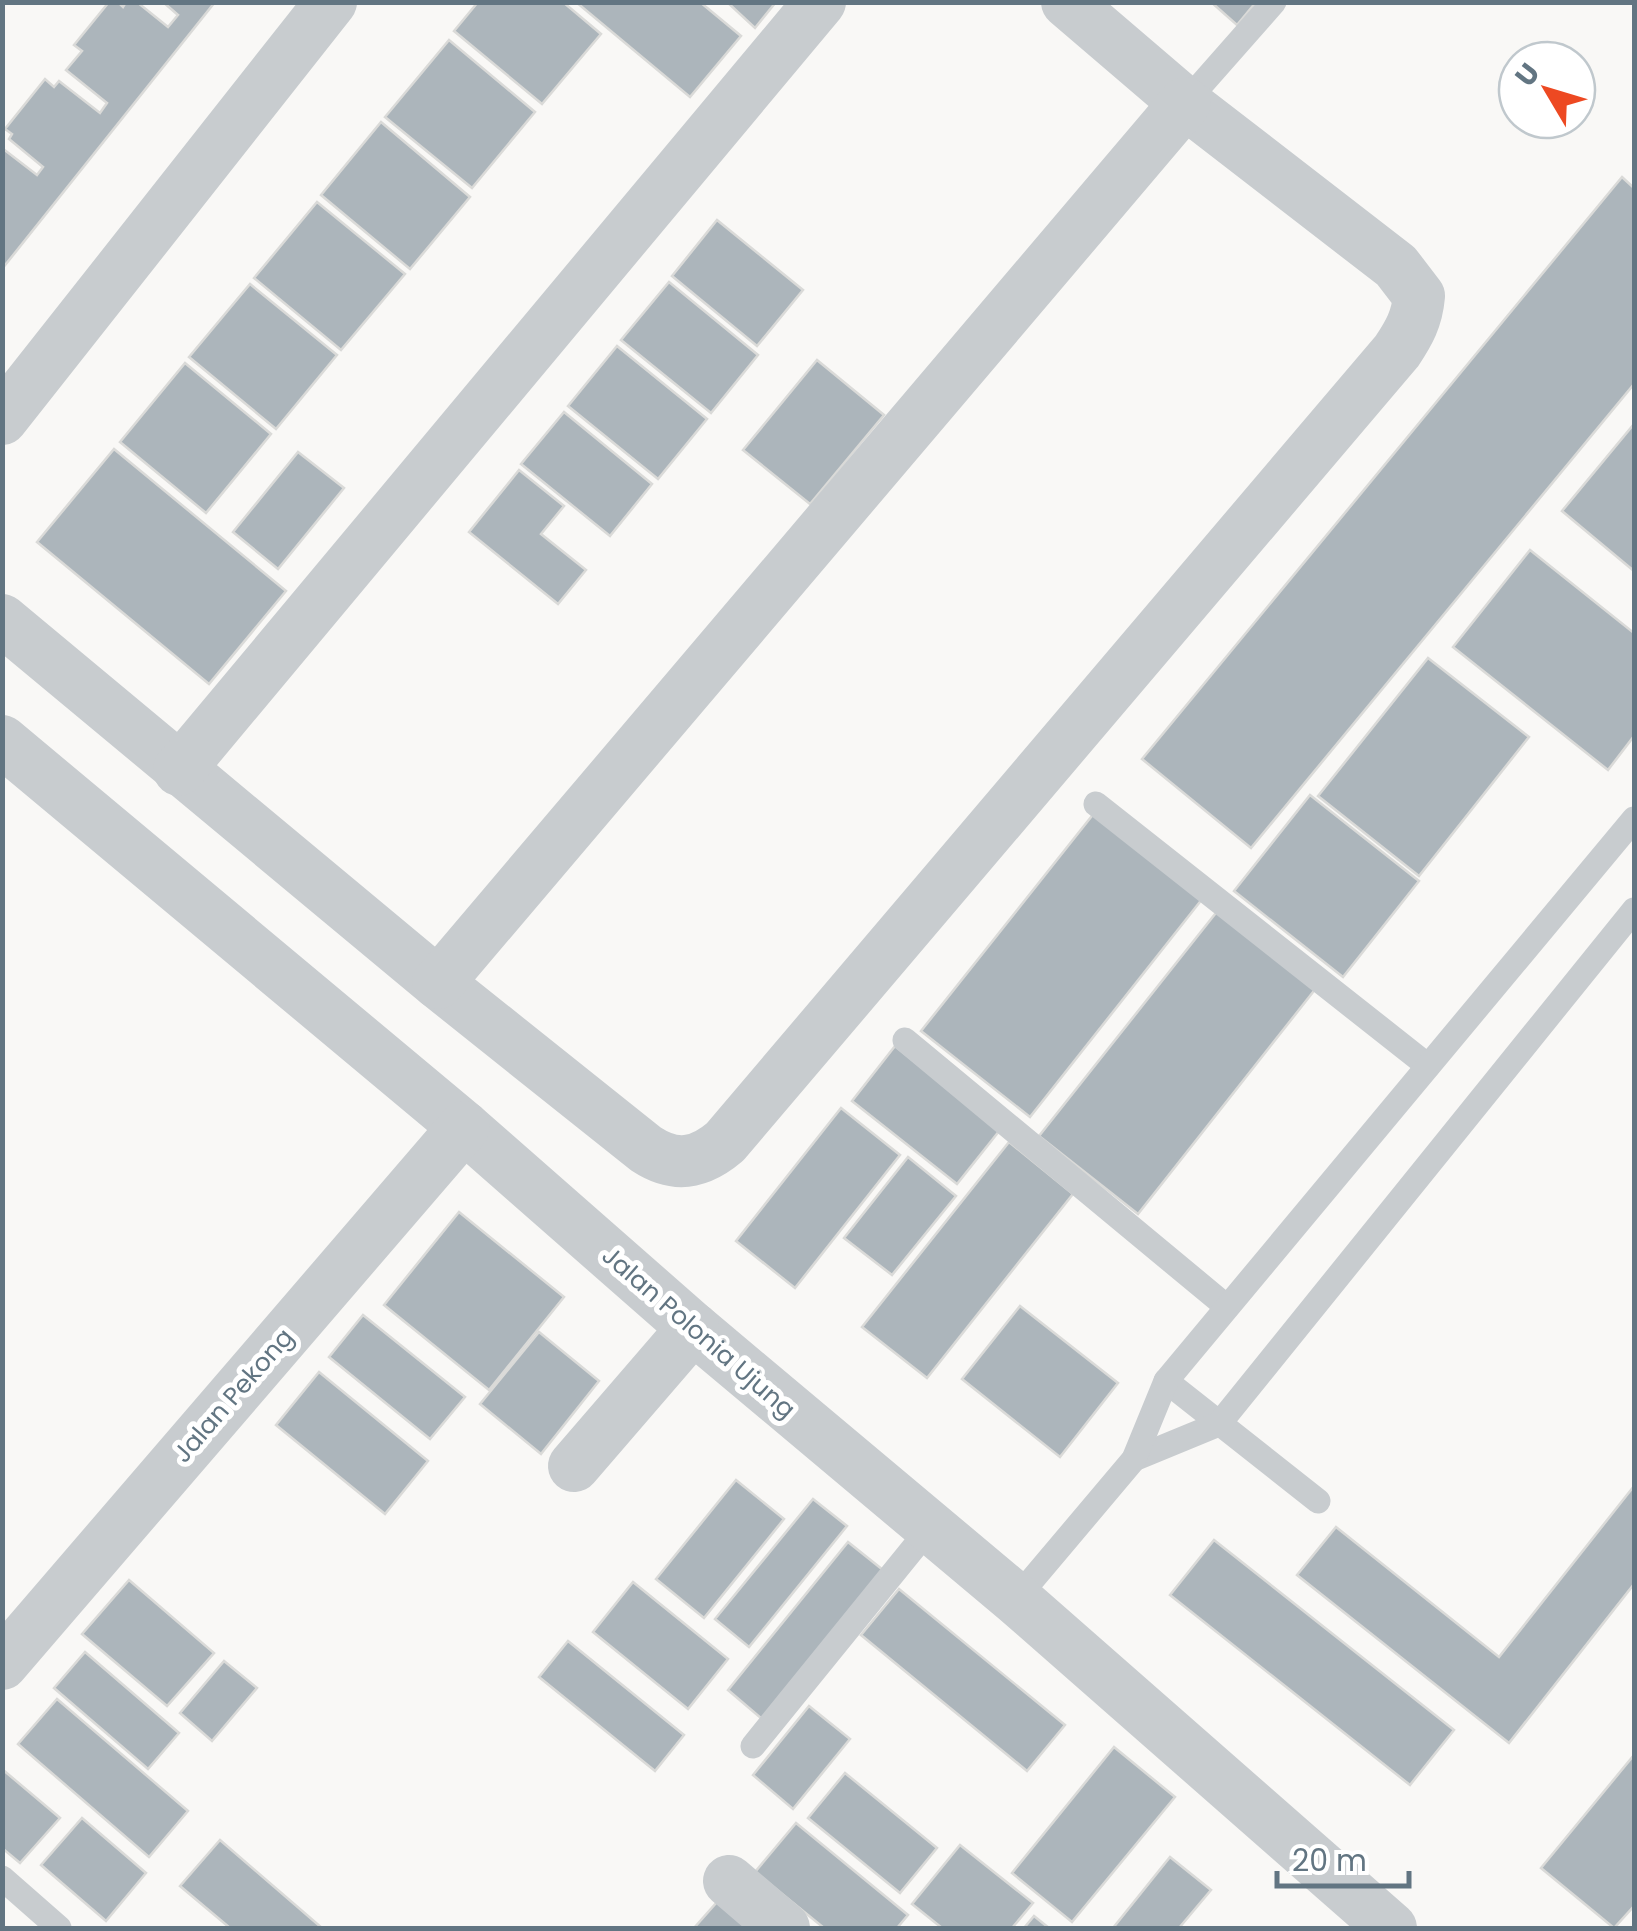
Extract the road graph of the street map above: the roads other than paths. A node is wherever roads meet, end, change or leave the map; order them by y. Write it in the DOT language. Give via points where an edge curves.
graph roads {
  1 [pos="331,2"];
  2 [pos="820,2"];
  3 [pos="1067,2"];
  4 [pos="1274,2"];
  5 [pos="1185,103"];
  6 [pos="2,419"];
  7 [pos="2,620"];
  8 [pos="2,742"];
  9 [pos="179,770"];
  10 [pos="1096,804"];
  11 [pos="1634,819"];
  12 [pos="1634,910"];
  13 [pos="438,983"];
  14 [pos="905,1040"];
  15 [pos="1428,1066"];
  16 [pos="464,1127"];
  17 [pos="1227,1306"];
  18 [pos="694,1328"];
  19 [pos="1166,1381"];
  20 [pos="1219,1424"];
  21 [pos="1134,1459"];
  22 [pos="574,1466"];
  23 [pos="1318,1501"];
  24 [pos="929,1529"];
  25 [pos="1016,1598"];
  26 [pos="5,1656"];
  27 [pos="753,1746"];
  28 [pos="2,1878"];
  29 [pos="729,1881"];
  30 [pos="59,1928"];
  31 [pos="784,1928"];
  32 [pos="1391,1928"];
  1 -- 6 [label="street"];
  2 -- 9 [label="street"];
  3 -- 5 [label="street"];
  4 -- 5 [label="lane"];
  5 -- 13 [label="street"];
  5 -- 13 [label="street" via="1396,266 1418,296 1412,330 1281,488 712,1153 677,1163 661,1158"];
  7 -- 9 [label="street"];
  8 -- 16 [label="street, Jalan Polonia Ujung"];
  9 -- 13 [label="street"];
  10 -- 15 [label="lane"];
  11 -- 15 [label="lane"];
  12 -- 20 [label="lane"];
  14 -- 17 [label="lane"];
  15 -- 17 [label="lane"];
  16 -- 18 [label="street, Jalan Polonia Ujung"];
  16 -- 26 [label="street, Jalan Pekong"];
  17 -- 19 [label="lane"];
  18 -- 22 [label="street"];
  18 -- 24 [label="street, Jalan Polonia Ujung"];
  19 -- 20 [label="lane"];
  19 -- 21 [label="lane"];
  20 -- 21 [label="lane"];
  20 -- 23 [label="lane"];
  21 -- 25 [label="lane"];
  24 -- 25 [label="street, Jalan Polonia Ujung"];
  24 -- 27 [label="lane"];
  25 -- 32 [label="street, Jalan Polonia Ujung"];
  28 -- 30 [label="lane"];
  29 -- 31 [label="street"];
}
